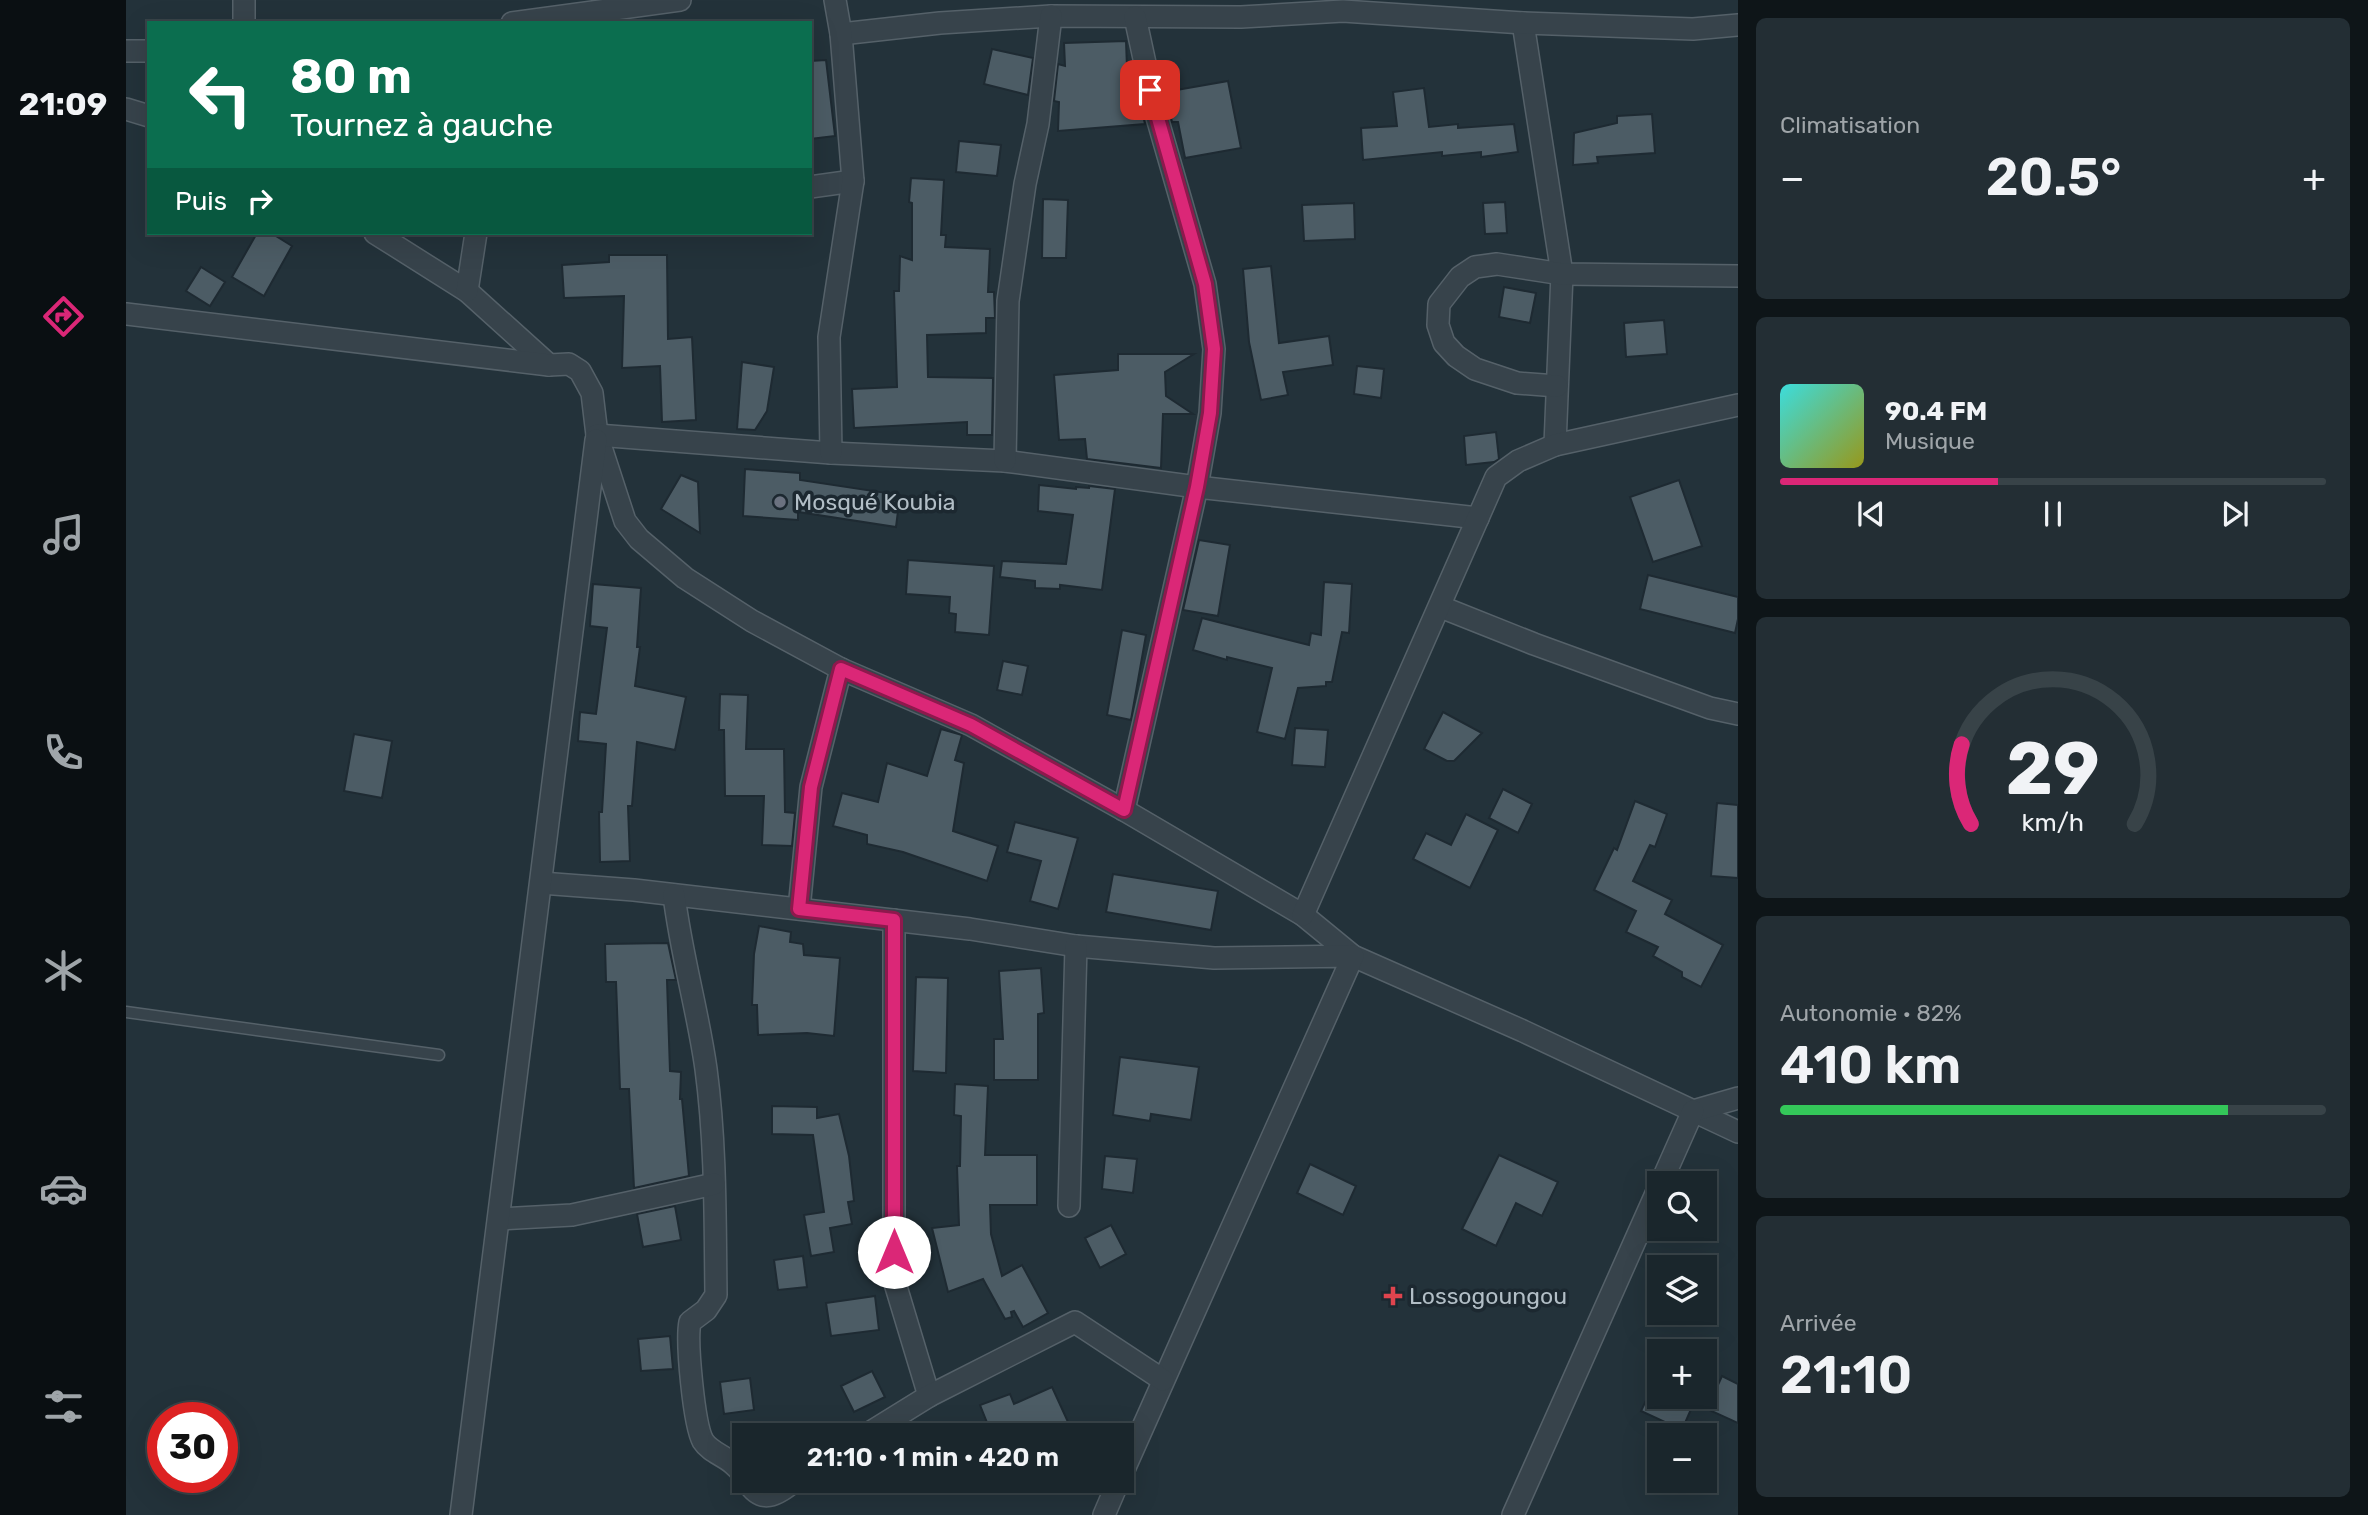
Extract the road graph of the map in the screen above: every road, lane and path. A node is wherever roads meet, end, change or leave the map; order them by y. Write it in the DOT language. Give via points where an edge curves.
graph roads {
  1 [pos="244,0"];
  2 [pos="680,0"];
  3 [pos="835,0"];
  4 [pos="1081,8"];
  5 [pos="1051,16"];
  6 [pos="1135,17"];
  7 [pos="244,21"];
  8 [pos="527,21"];
  9 [pos="1523,23"];
  10 [pos="1738,25"];
  11 [pos="841,34"];
  12 [pos="126,51"];
  13 [pos="147,51"];
  14 [pos="126,109"];
  15 [pos="147,115"];
  16 [pos="853,181"];
  17 [pos="812,187"];
  18 [pos="378,235"];
  19 [pos="484,235"];
  20 [pos="1562,275"];
  21 [pos="1738,276"];
  22 [pos="467,291"];
  23 [pos="126,314"];
  24 [pos="549,365"];
  25 [pos="1557,386"];
  26 [pos="1738,405"];
  27 [pos="597,435"];
  28 [pos="1555,446"];
  29 [pos="831,453"];
  30 [pos="1005,461"];
  31 [pos="1197,487"];
  32 [pos="1478,518"];
  33 [pos="1441,607"];
  34 [pos="841,669"];
  35 [pos="1738,714"];
  36 [pos="1124,810"];
  37 [pos="541,883"];
  38 [pos="674,895"];
  39 [pos="799,909"];
  40 [pos="1303,915"];
  41 [pos="894,920"];
  42 [pos="1076,947"];
  43 [pos="1353,956"];
  44 [pos="126,1012"];
  45 [pos="439,1055"];
  46 [pos="1738,1098"];
  47 [pos="1693,1111"];
  48 [pos="1738,1132"];
  49 [pos="1666,1171"];
  50 [pos="714,1184"];
  51 [pos="1069,1206"];
  52 [pos="1647,1214"];
  53 [pos="499,1219"];
  54 [pos="1163,1380"];
  55 [pos="929,1396"];
  56 [pos="885,1423"];
  57 [pos="1134,1447"];
  58 [pos="732,1462"];
  59 [pos="757,1493"];
  60 [pos="776,1493"];
  61 [pos="1113,1493"];
  62 [pos="461,1515"];
  63 [pos="1104,1515"];
  64 [pos="1513,1515"];
  1 -- 7 [label="street"];
  2 -- 8 [label="street"];
  3 -- 11 [label="street"];
  4 -- 5 [label="street"];
  4 -- 6 [label="street"];
  5 -- 11 [label="street"];
  5 -- 30 [label="street" via="1008,301"];
  6 -- 9 [label="street" via="1241,17 1343,10"];
  6 -- 31 [label="street" via="1156,114 1205,284 1214,349 1210,413"];
  9 -- 10 [label="street" via="1693,29"];
  9 -- 20 [label="street"];
  11 -- 16 [label="street"];
  12 -- 13 [label="street"];
  14 -- 15 [label="street"];
  16 -- 17 [label="street"];
  16 -- 29 [label="street" via="829,337"];
  18 -- 22 [label="street"];
  19 -- 22 [label="street"];
  20 -- 21 [label="street"];
  20 -- 25 [label="street"];
  20 -- 25 [label="street" via="1497,264 1475,267 1444,295 1438,325 1444,343 1475,369 1517,383"];
  22 -- 24 [label="street"];
  23 -- 24 [label="street"];
  24 -- 27 [label="street" via="569,364 580,371 592,393"];
  25 -- 28 [label="street"];
  26 -- 28 [label="street"];
  27 -- 29 [label="street"];
  27 -- 34 [label="street" via="625,521 639,539 685,578 740,614"];
  27 -- 37 [label="street"];
  28 -- 32 [label="street" via="1518,461 1496,477"];
  29 -- 30 [label="street"];
  30 -- 31 [label="street"];
  31 -- 32 [label="street"];
  31 -- 36 [label="street"];
  32 -- 33 [label="street"];
  33 -- 35 [label="street" via="1710,708"];
  33 -- 40 [label="street"];
  34 -- 36 [label="street" via="971,725"];
  34 -- 39 [label="street" via="811,787"];
  36 -- 40 [label="street"];
  37 -- 38 [label="street"];
  37 -- 53 [label="street"];
  38 -- 39 [label="street"];
  38 -- 50 [label="street" via="706,1069"];
  39 -- 41 [label="street"];
  40 -- 43 [label="street"];
  41 -- 42 [label="street"];
  41 -- 55 [label="street" via="894,1280"];
  42 -- 43 [label="street" via="1214,958"];
  42 -- 51 [label="street"];
  43 -- 47 [label="street"];
  43 -- 54 [label="street"];
  44 -- 45 [label="lane"];
  46 -- 47 [label="street"];
  47 -- 48 [label="street"];
  47 -- 49 [label="street"];
  50 -- 53 [label="street" via="572,1215"];
  50 -- 58 [label="street" via="716,1295 689,1326 692,1383 704,1443"];
  52 -- 64 [label="street"];
  53 -- 62 [label="street"];
  54 -- 55 [label="street" via="1075,1322"];
  54 -- 57 [label="street"];
  55 -- 56 [label="street"];
  59 -- 60 [label="street"];
  61 -- 63 [label="street"];
}
